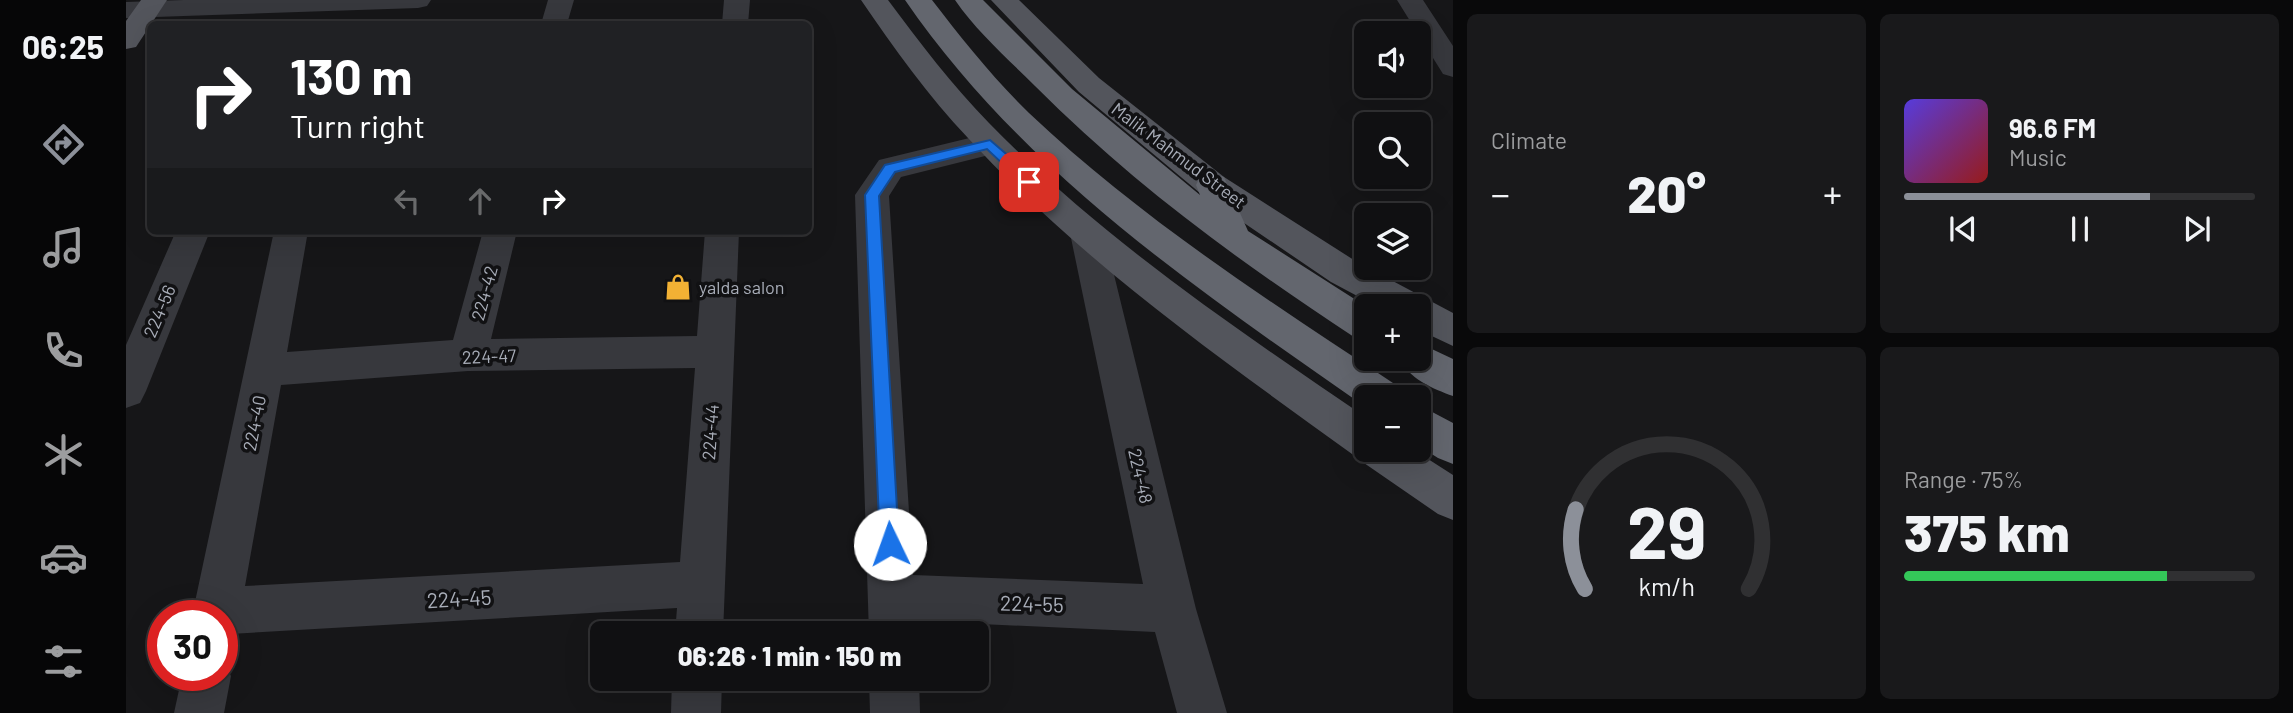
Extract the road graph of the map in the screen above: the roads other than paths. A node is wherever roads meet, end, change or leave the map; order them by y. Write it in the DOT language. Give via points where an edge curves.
graph roads {
  1 [pos="418,0"];
  2 [pos="561,0"];
  3 [pos="737,0"];
  4 [pos="874,0"];
  5 [pos="918,0"];
  6 [pos="968,0"];
  7 [pos="1004,0"];
  8 [pos="1410,0"];
  9 [pos="143,7"];
  10 [pos="285,9"];
  11 [pos="335,13"];
  12 [pos="555,21"];
  13 [pos="735,21"];
  14 [pos="126,41"];
  15 [pos="1453,68"];
  16 [pos="990,144"];
  17 [pos="1212,185"];
  18 [pos="191,235"];
  19 [pos="290,235"];
  20 [pos="499,235"];
  21 [pos="722,235"];
  22 [pos="1088,238"];
  23 [pos="1235,240"];
  24 [pos="1385,294"];
  25 [pos="1354,318"];
  26 [pos="1431,319"];
  27 [pos="1453,331"];
  28 [pos="715,352"];
  29 [pos="468,355"];
  30 [pos="1431,366"];
  31 [pos="264,370"];
  32 [pos="1453,379"];
  33 [pos="1364,385"];
  34 [pos="126,391"];
  35 [pos="1431,431"];
  36 [pos="1354,432"];
  37 [pos="1453,446"];
  38 [pos="1397,462"];
  39 [pos="1453,499"];
  40 [pos="701,584"];
  41 [pos="220,600"];
  42 [pos="1172,609"];
  43 [pos="238,613"];
  44 [pos="893,615"];
  45 [pos="700,621"];
  46 [pos="203,691"];
  47 [pos="697,691"];
  48 [pos="894,691"];
  49 [pos="199,713"];
  50 [pos="696,713"];
  51 [pos="895,713"];
  52 [pos="1202,713"];
  1 -- 11 [label="street"];
  2 -- 12 [label="street"];
  3 -- 13 [label="street"];
  4 -- 16 [label="main road" via="945,97"];
  5 -- 33 [label="highway" via="1005,108 1076,176 1167,250"];
  6 -- 23 [label="highway" via="1009,47 1126,156"];
  7 -- 17 [label="main road, Malik Mahmud Street" via="1089,85"];
  8 -- 15 [label="street"];
  9 -- 10 [label="street"];
  9 -- 14 [label="main road"];
  10 -- 11 [label="street"];
  16 -- 22 [label="main road"];
  16 -- 44 [label="street" via="890,168 872,195"];
  17 -- 23 [label="highway"];
  17 -- 24 [label="main road, Malik Mahmud Street"];
  18 -- 34 [label="street, 224-56"];
  19 -- 31 [label="street, 224-40"];
  20 -- 29 [label="street, 224-42"];
  21 -- 28 [label="street, 224-44"];
  22 -- 36 [label="main road"];
  22 -- 42 [label="street, 224-48"];
  23 -- 25 [label="highway"];
  26 -- 27 [label="main road"];
  28 -- 29 [label="street, 224-47"];
  28 -- 40 [label="street, 224-44"];
  29 -- 31 [label="street, 224-47"];
  30 -- 32 [label="highway"];
  31 -- 41 [label="street, 224-40"];
  35 -- 37 [label="highway"];
  38 -- 39 [label="main road"];
  40 -- 43 [label="street, 224-45"];
  40 -- 45 [label="street, 224-44"];
  42 -- 44 [label="street, 224-55"];
  42 -- 52 [label="street, 224-48"];
  46 -- 49 [label="street"];
  47 -- 50 [label="street"];
  48 -- 51 [label="street"];
}
